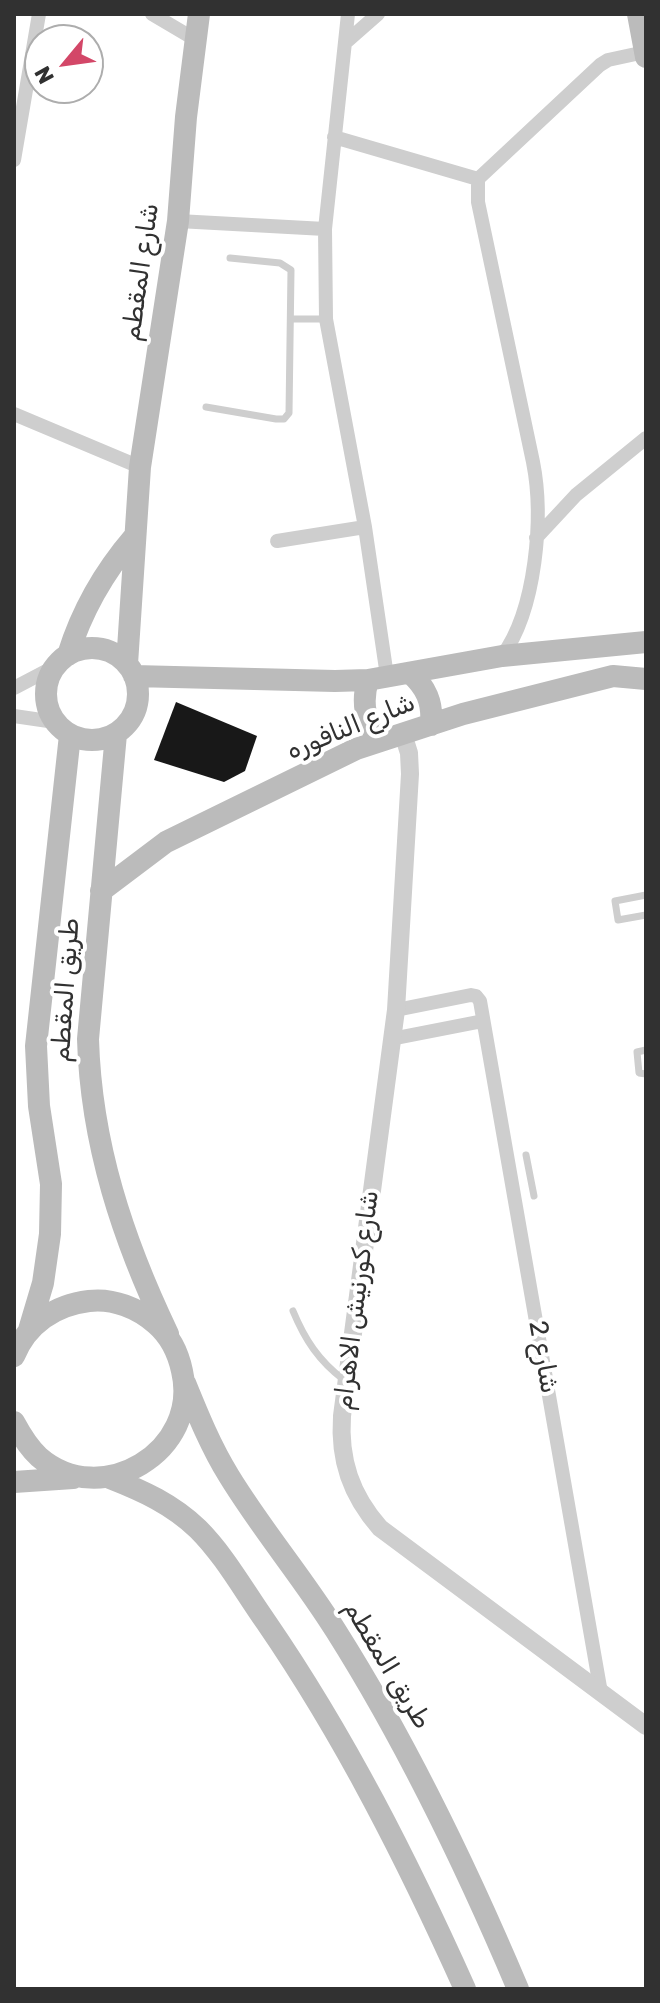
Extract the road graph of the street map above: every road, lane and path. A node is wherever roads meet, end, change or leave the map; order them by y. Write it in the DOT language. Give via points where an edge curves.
graph roads {
  1 [pos="39,14"];
  2 [pos="152,14"];
  3 [pos="199,14"];
  4 [pos="348,14"];
  5 [pos="378,14"];
  6 [pos="638,14"];
  7 [pos="196,40"];
  8 [pos="345,43"];
  9 [pos="646,55"];
  10 [pos="18,118"];
  11 [pos="334,137"];
  12 [pos="14,160"];
  13 [pos="478,179"];
  14 [pos="178,221"];
  15 [pos="325,229"];
  16 [pos="230,258"];
  17 [pos="292,319"];
  18 [pos="326,319"];
  19 [pos="206,407"];
  20 [pos="14,414"];
  21 [pos="646,438"];
  22 [pos="140,467"];
  23 [pos="365,527"];
  24 [pos="134,537"];
  25 [pos="536,538"];
  26 [pos="277,541"];
  27 [pos="646,642"];
  28 [pos="502,656"];
  29 [pos="61,661"];
  30 [pos="131,670"];
  31 [pos="410,673"];
  32 [pos="378,678"];
  33 [pos="646,679"];
  34 [pos="14,688"];
  35 [pos="14,716"];
  36 [pos="431,725"];
  37 [pos="62,728"];
  38 [pos="116,734"];
  39 [pos="403,734"];
  40 [pos="380,741"];
  41 [pos="101,891"];
  42 [pos="646,895"];
  43 [pos="646,915"];
  44 [pos="396,1010"];
  45 [pos="483,1021"];
  46 [pos="391,1039"];
  47 [pos="646,1050"];
  48 [pos="646,1074"];
  49 [pos="526,1155"];
  50 [pos="530,1175"];
  51 [pos="511,1178"];
  52 [pos="534,1196"];
  53 [pos="293,1311"];
  54 [pos="29,1330"];
  55 [pos="168,1334"];
  56 [pos="14,1354"];
  57 [pos="346,1381"];
  58 [pos="185,1383"];
  59 [pos="14,1422"];
  60 [pos="81,1477"];
  61 [pos="110,1478"];
  62 [pos="14,1482"];
  63 [pos="601,1693"];
  64 [pos="646,1726"];
  65 [pos="465,1989"];
  66 [pos="518,1989"];
  1 -- 10 [label="street"];
  2 -- 7 [label="street"];
  3 -- 7 [label="main road, شارع المقطم"];
  4 -- 8 [label="street"];
  5 -- 8 [label="street"];
  6 -- 9 [label="main road"];
  7 -- 14 [label="main road, شارع المقطم"];
  8 -- 11 [label="street"];
  9 -- 13 [label="street" via="600,65"];
  10 -- 12 [label="street"];
  11 -- 13 [label="street"];
  11 -- 15 [label="street"];
  13 -- 25 [label="street" via="478,202 537,481"];
  14 -- 15 [label="street"];
  14 -- 22 [label="main road, شارع المقطم"];
  15 -- 18 [label="street"];
  16 -- 17 [label="lane" via="287,265 293,277"];
  17 -- 18 [label="lane"];
  17 -- 19 [label="lane" via="289,413 284,419"];
  18 -- 23 [label="street"];
  20 -- 22 [label="street"];
  21 -- 25 [label="street" via="576,495"];
  22 -- 24 [label="main road, شارع المقطم"];
  23 -- 26 [label="street"];
  23 -- 32 [label="street"];
  24 -- 29 [label="main road" via="94,592"];
  24 -- 30 [label="main road, شارع المقطم"];
  25 -- 28 [label="street" via="521,624"];
  27 -- 28 [label="main road, شارع النافوره"];
  28 -- 31 [label="main road, شارع النافوره"];
  29 -- 30 [label="main road" via="85,648 104,649"];
  29 -- 34 [label="street"];
  29 -- 37 [label="main road" via="46,695 50,714"];
  30 -- 32 [label="main road, شارع النافوره" via="335,681"];
  30 -- 38 [label="main road" via="138,704"];
  31 -- 32 [label="main road, شارع النافوره"];
  31 -- 36 [label="main road" via="426,690"];
  32 -- 40 [label="main road" via="365,712"];
  33 -- 36 [label="main road, شارع النافوره" via="613,676"];
  35 -- 37 [label="street"];
  36 -- 39 [label="main road, شارع النافوره"];
  37 -- 38 [label="main road" via="88,741"];
  37 -- 54 [label="main road, طريق المقطم" via="36,1046 51,1184 50,1234"];
  38 -- 41 [label="main road, طريق المقطم"];
  39 -- 40 [label="main road, شارع النافوره"];
  39 -- 44 [label="street, شارع كورنيش الاهرام" via="410,774"];
  40 -- 41 [label="main road, شارع النافوره" via="166,842"];
  41 -- 55 [label="main road, طريق المقطم" via="89,1087 119,1216"];
  42 -- 43 [label="lane" via="613,904 619,921"];
  44 -- 45 [label="street" via="471,995 480,1001"];
  44 -- 46 [label="street, شارع كورنيش الاهرام"];
  45 -- 46 [label="street"];
  45 -- 51 [label="street, شارع 2"];
  46 -- 57 [label="street, شارع كورنيش الاهرام"];
  47 -- 48 [label="lane" via="636,1055 639,1073"];
  49 -- 50 [label="lane"];
  50 -- 51 [label="lane"];
  50 -- 52 [label="lane"];
  51 -- 63 [label="street, شارع 2"];
  53 -- 57 [label="lane" via="313,1350"];
  54 -- 55 [label="main road" via="49,1313 99,1300 148,1316"];
  54 -- 56 [label="main road"];
  55 -- 58 [label="main road, طريق المقطم"];
  57 -- 63 [label="street, شارع كورنيش الاهرام" via="342,1456 367,1513 396,1541"];
  58 -- 61 [label="main road" via="183,1409 157,1455"];
  58 -- 66 [label="main road, طريق المقطم" via="230,1478 336,1630 399,1740 457,1852"];
  59 -- 60 [label="main road" via="39,1458"];
  60 -- 61 [label="main road"];
  60 -- 62 [label="main road"];
  61 -- 65 [label="main road" via="156,1496 216,1549 330,1722 396,1842"];
  63 -- 64 [label="street, شارع كورنيش الاهرام"];
}
